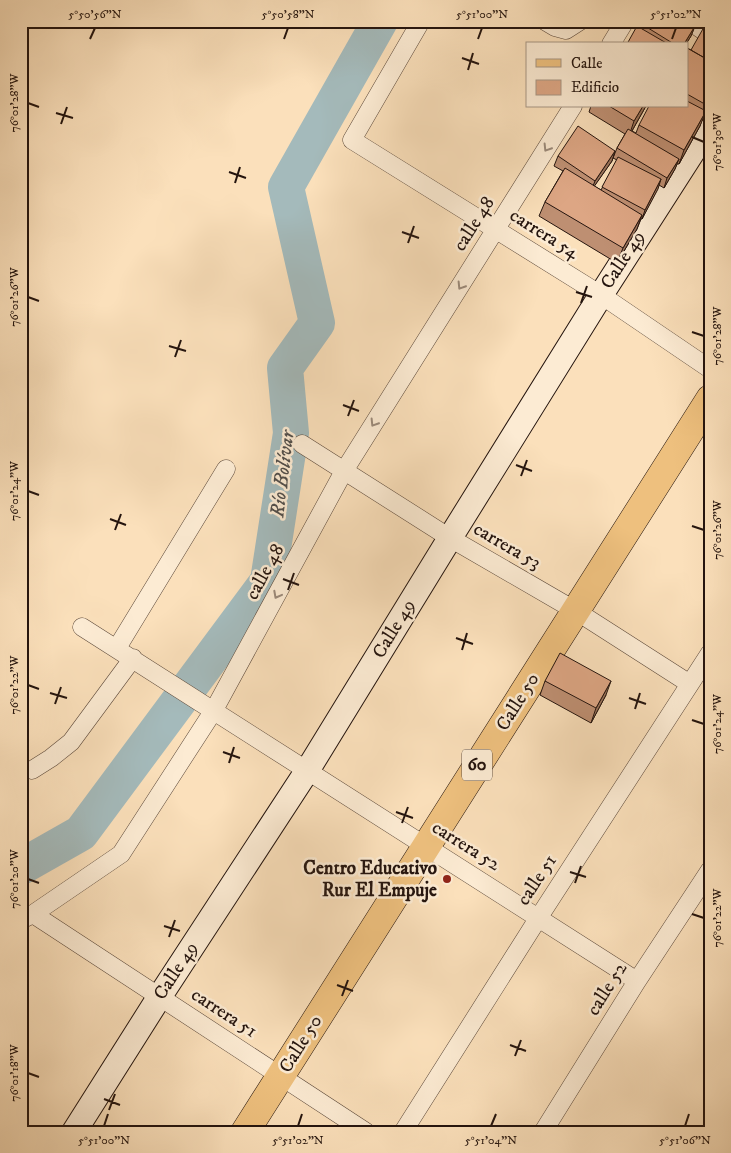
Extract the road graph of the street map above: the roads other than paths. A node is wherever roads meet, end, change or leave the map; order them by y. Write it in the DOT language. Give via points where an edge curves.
graph roads {
  1 [pos="422,21"];
  2 [pos="545,21"];
  3 [pos="580,21"];
  4 [pos="625,21"];
  5 [pos="689,21"];
  6 [pos="710,35"];
  7 [pos="613,42"];
  8 [pos="572,108"];
  9 [pos="710,125"];
  10 [pos="496,229"];
  11 [pos="601,295"];
  12 [pos="710,369"];
  13 [pos="710,399"];
  14 [pos="302,444"];
  15 [pos="226,469"];
  16 [pos="344,471"];
  17 [pos="450,538"];
  18 [pos="576,611"];
  19 [pos="82,627"];
  20 [pos="117,648"];
  21 [pos="710,653"];
  22 [pos="140,662"];
  23 [pos="690,684"];
  24 [pos="214,710"];
  25 [pos="32,770"];
  26 [pos="307,771"];
  27 [pos="426,846"];
  28 [pos="710,870"];
  29 [pos="27,917"];
  30 [pos="539,917"];
  31 [pos="637,981"];
  32 [pos="160,996"];
  33 [pos="281,1076"];
  34 [pos="74,1132"];
  35 [pos="245,1132"];
  36 [pos="366,1132"];
  37 [pos="403,1132"];
  38 [pos="543,1132"];
  1 -- 10 [label="street, carrera 54" via="352,140"];
  2 -- 3 [label="street" via="566,30"];
  4 -- 7 [label="street"];
  5 -- 6 [label="street"];
  8 -- 10 [label="street, calle 48, one-way"];
  9 -- 11 [label="street, Calle 49"];
  10 -- 11 [label="street, carrera 54"];
  10 -- 16 [label="street, calle 48, one-way"];
  11 -- 12 [label="street, carrera 54"];
  11 -- 17 [label="street, Calle 49"];
  13 -- 18 [label="main road, Calle 50 / 60"];
  14 -- 16 [label="street, carrera 53"];
  15 -- 20 [label="street"];
  16 -- 17 [label="street, carrera 53"];
  16 -- 24 [label="street, calle 48, one-way"];
  17 -- 18 [label="street, carrera 53"];
  17 -- 26 [label="street, Calle 49"];
  18 -- 23 [label="street, carrera 53"];
  18 -- 27 [label="main road, Calle 50 / 60"];
  19 -- 20 [label="street, carrera 52"];
  20 -- 22 [label="street, carrera 52"];
  21 -- 23 [label="street, calle 51"];
  22 -- 24 [label="street, carrera 52"];
  22 -- 25 [label="street" via="70,742"];
  23 -- 30 [label="street, calle 51"];
  24 -- 26 [label="street, carrera 52"];
  24 -- 29 [label="street, calle 48" via="121,854"];
  26 -- 27 [label="street, carrera 52"];
  26 -- 32 [label="street, Calle 49"];
  27 -- 30 [label="street, carrera 52"];
  27 -- 33 [label="main road, Calle 50 / 60"];
  28 -- 31 [label="street, calle 52"];
  29 -- 32 [label="street, carrera 51"];
  30 -- 31 [label="street, carrera 52"];
  30 -- 37 [label="street, calle 51"];
  31 -- 38 [label="street, calle 52"];
  32 -- 33 [label="street, carrera 51"];
  32 -- 34 [label="street, Calle 49"];
  33 -- 35 [label="main road, Calle 50 / 60"];
  33 -- 36 [label="street, carrera 51"];
}
